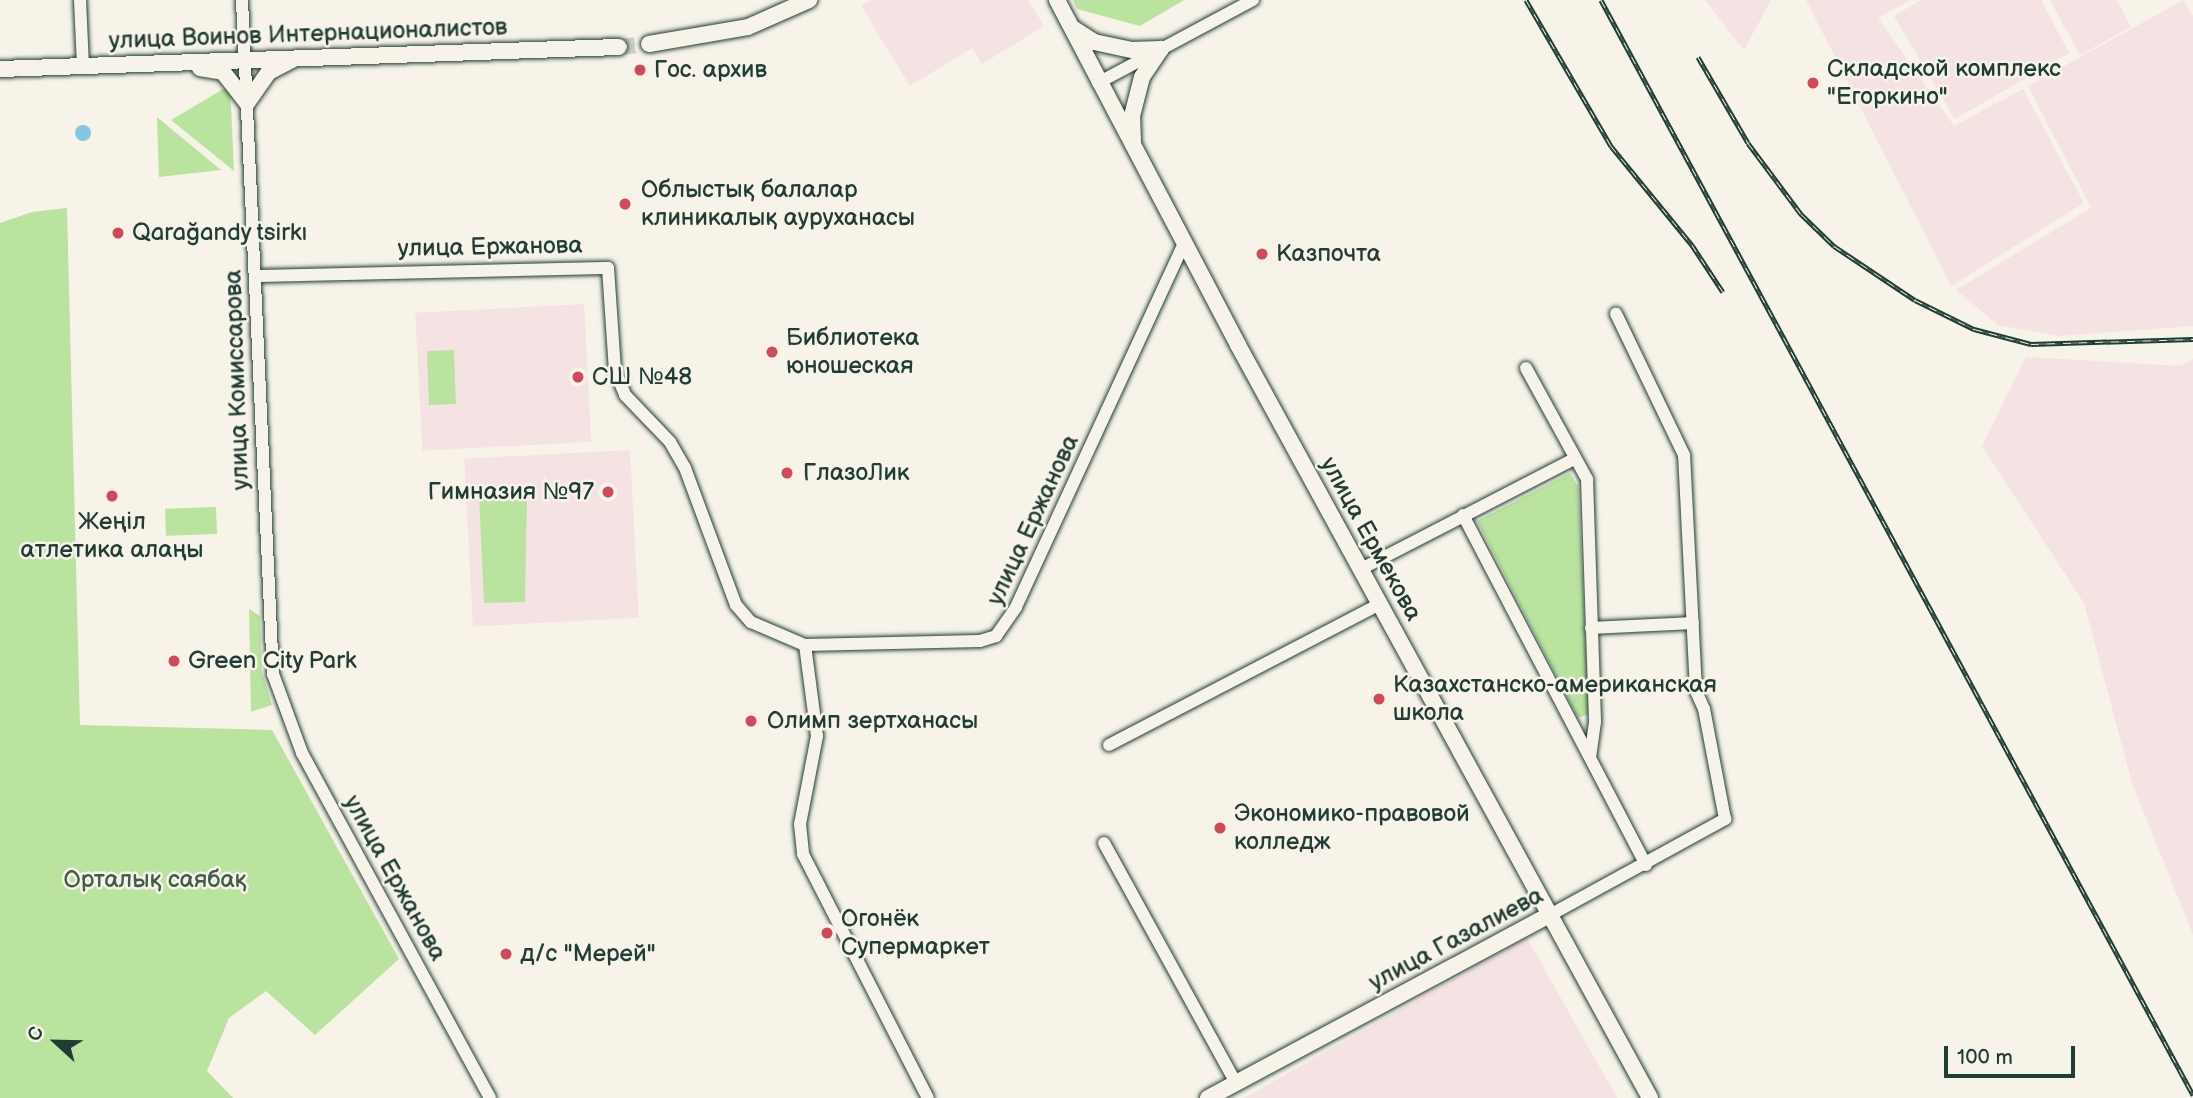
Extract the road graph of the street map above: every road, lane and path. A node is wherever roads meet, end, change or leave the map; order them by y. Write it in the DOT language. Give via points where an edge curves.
graph roads {
  1 [pos="80,0"];
  2 [pos="242,0"];
  3 [pos="809,0"];
  4 [pos="1057,0"];
  5 [pos="1253,0"];
  6 [pos="1240,4"];
  7 [pos="1073,28"];
  8 [pos="649,44"];
  9 [pos="618,47"];
  10 [pos="1161,49"];
  11 [pos="302,55"];
  12 [pos="245,59"];
  13 [pos="188,62"];
  14 [pos="83,66"];
  15 [pos="0,69"];
  16 [pos="1098,83"];
  17 [pos="247,103"];
  18 [pos="1133,145"];
  19 [pos="1184,244"];
  20 [pos="255,276"];
  21 [pos="1616,314"];
  22 [pos="1526,368"];
  23 [pos="1574,459"];
  24 [pos="1463,515"];
  25 [pos="1361,569"];
  26 [pos="1380,604"];
  27 [pos="1693,623"];
  28 [pos="1591,628"];
  29 [pos="805,645"];
  30 [pos="273,674"];
  31 [pos="1109,745"];
  32 [pos="1590,757"];
  33 [pos="1104,843"];
  34 [pos="1646,865"];
  35 [pos="1550,915"];
  36 [pos="1236,1083"];
  37 [pos="490,1098"];
  38 [pos="928,1098"];
  39 [pos="1208,1098"];
  40 [pos="1650,1098"];
  1 -- 14 [label="street"];
  2 -- 12 [label="street, улица Комиссарова"];
  3 -- 8 [label="main road" via="748,27"];
  4 -- 7 [label="main road, улица Ермекова"];
  5 -- 6 [label="street"];
  6 -- 10 [label="street"];
  7 -- 10 [label="main road" via="1094,42 1132,50"];
  7 -- 16 [label="main road, улица Ермекова"];
  9 -- 11 [label="main road, улица Воинов Интернационалистов"];
  10 -- 16 [label="street"];
  10 -- 18 [label="main road" via="1142,77 1132,116"];
  11 -- 12 [label="main road, улица Воинов Интернационалистов"];
  11 -- 17 [label="main road" via="269,72"];
  12 -- 13 [label="main road, улица Воинов Интернационалистов"];
  12 -- 17 [label="street, улица Комиссарова"];
  13 -- 14 [label="main road, улица Воинов Интернационалистов"];
  13 -- 17 [label="main road" via="223,72"];
  14 -- 15 [label="main road, улица Воинов Интернационалистов"];
  16 -- 18 [label="main road, улица Ермекова"];
  17 -- 20 [label="street, улица Комиссарова"];
  18 -- 19 [label="main road, улица Ермекова"];
  19 -- 25 [label="main road, улица Ермекова"];
  19 -- 29 [label="street, улица Ержанова" via="1006,626 980,641"];
  20 -- 29 [label="street, улица Ержанова" via="484,267 608,268 615,371 625,395 670,442 685,468 736,605 767,632"];
  20 -- 30 [label="street, улица Комиссарова"];
  21 -- 27 [label="street" via="1684,455"];
  22 -- 23 [label="street"];
  23 -- 24 [label="street"];
  23 -- 28 [label="street" via="1587,480"];
  24 -- 25 [label="street"];
  24 -- 32 [label="street"];
  25 -- 26 [label="main road, улица Ермекова"];
  26 -- 31 [label="street"];
  26 -- 35 [label="main road, улица Ермекова"];
  27 -- 28 [label="street"];
  27 -- 34 [label="street, улица Газалиева" via="1696,691 1704,709 1725,819"];
  28 -- 32 [label="street" via="1595,722"];
  29 -- 38 [label="street" via="817,736 800,824 803,854"];
  30 -- 37 [label="street, улица Ержанова" via="302,753"];
  32 -- 34 [label="street"];
  33 -- 36 [label="street"];
  34 -- 35 [label="street, улица Газалиева"];
  35 -- 36 [label="main road, улица Газалиева"];
  35 -- 40 [label="main road, улица Ермекова"];
  36 -- 39 [label="main road, улица Газалиева"];
}
